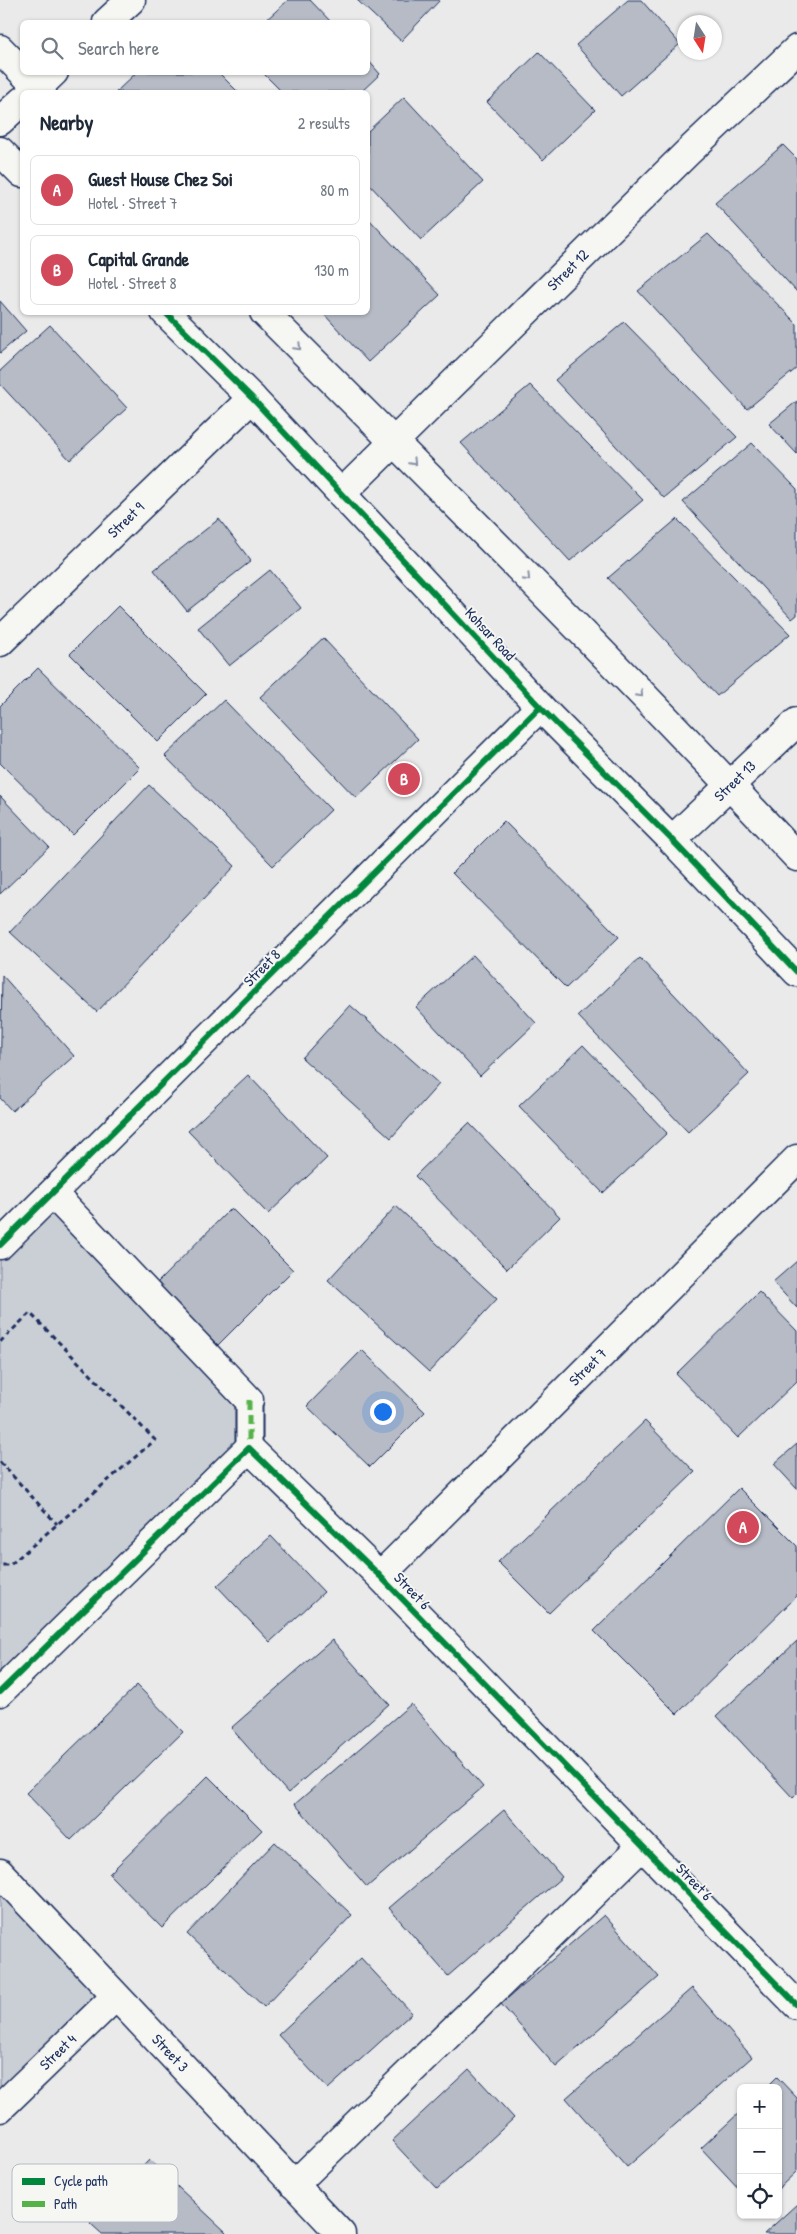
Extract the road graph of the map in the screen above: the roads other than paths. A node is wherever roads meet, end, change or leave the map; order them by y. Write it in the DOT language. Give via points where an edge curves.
graph roads {
  1 [pos="131,0"];
  2 [pos="109,20"];
  3 [pos="797,49"];
  4 [pos="0,50"];
  5 [pos="20,71"];
  6 [pos="24,75"];
  7 [pos="38,89"];
  8 [pos="20,104"];
  9 [pos="0,121"];
  10 [pos="0,151"];
  11 [pos="20,171"];
  12 [pos="168,315"];
  13 [pos="267,315"];
  14 [pos="252,398"];
  15 [pos="393,442"];
  16 [pos="342,493"];
  17 [pos="0,642"];
  18 [pos="540,707"];
  19 [pos="797,722"];
  20 [pos="730,786"];
  21 [pos="672,840"];
  22 [pos="797,858"];
  23 [pos="797,972"];
  24 [pos="797,1159"];
  25 [pos="53,1194"];
  26 [pos="0,1245"];
  27 [pos="249,1400"];
  28 [pos="249,1448"];
  29 [pos="380,1576"];
  30 [pos="0,1692"];
  31 [pos="642,1846"];
  32 [pos="0,1873"];
  33 [pos="116,1996"];
  34 [pos="797,2005"];
  35 [pos="0,2108"];
  36 [pos="294,2185"];
  37 [pos="341,2234"];
  1 -- 2 [label="street"];
  3 -- 15 [label="street, Street 12"];
  4 -- 5 [label="street"];
  6 -- 7 [label="street"];
  8 -- 9 [label="street"];
  10 -- 11 [label="street"];
  12 -- 14 [label="street, Kohsar Road"];
  13 -- 15 [label="street, one-way"];
  14 -- 16 [label="street, Kohsar Road"];
  14 -- 17 [label="street, Street 9"];
  15 -- 16 [label="street, Street 12"];
  15 -- 20 [label="street, one-way"];
  16 -- 18 [label="street, Kohsar Road"];
  18 -- 21 [label="street, Kohsar Road"];
  18 -- 25 [label="street, Street 8"];
  19 -- 20 [label="street, Street 13"];
  20 -- 21 [label="street, Street 13"];
  20 -- 22 [label="street"];
  21 -- 23 [label="street, Kohsar Road"];
  24 -- 29 [label="street, Street 7"];
  25 -- 26 [label="street, Street 8"];
  25 -- 27 [label="street"];
  27 -- 28 [label="street"];
  28 -- 29 [label="street, Street 6"];
  28 -- 30 [label="street"];
  29 -- 31 [label="street, Street 6"];
  31 -- 34 [label="street, Street 6"];
  31 -- 36 [label="street"];
  32 -- 33 [label="street, Street 3"];
  33 -- 35 [label="street, Street 4"];
  33 -- 36 [label="street, Street 3"];
  36 -- 37 [label="street, Street 3"];
}
